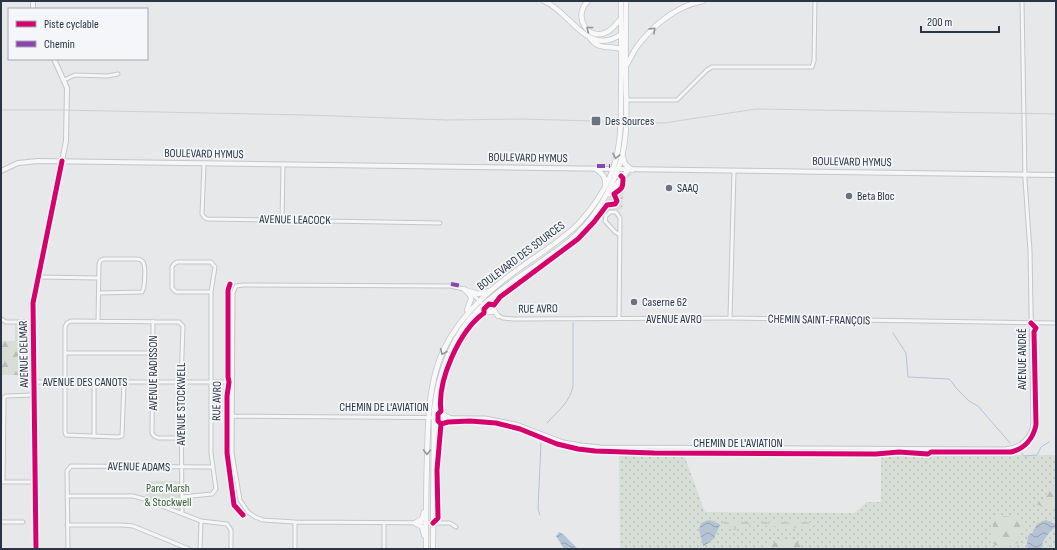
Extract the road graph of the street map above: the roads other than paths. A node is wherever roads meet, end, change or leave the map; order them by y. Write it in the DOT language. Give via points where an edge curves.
graph roads {
  1 [pos="544,1"];
  2 [pos="588,1"];
  3 [pos="703,1"];
  4 [pos="815,1"];
  5 [pos="1022,1"];
  6 [pos="624,2"];
  7 [pos="621,19"];
  8 [pos="624,32"];
  9 [pos="590,38"];
  10 [pos="622,50"];
  11 [pos="54,60"];
  12 [pos="626,67"];
  13 [pos="118,74"];
  14 [pos="64,80"];
  15 [pos="626,100"];
  16 [pos="622,155"];
  17 [pos="62,161"];
  18 [pos="204,164"];
  19 [pos="283,165"];
  20 [pos="596,169"];
  21 [pos="615,170"];
  22 [pos="630,170"];
  23 [pos="1,171"];
  24 [pos="734,171"];
  25 [pos="1024,175"];
  26 [pos="1056,175"];
  27 [pos="605,186"];
  28 [pos="603,202"];
  29 [pos="282,220"];
  30 [pos="440,223"];
  31 [pos="620,235"];
  32 [pos="38,277"];
  33 [pos="98,278"];
  34 [pos="514,281"];
  35 [pos="464,289"];
  36 [pos="491,290"];
  37 [pos="99,292"];
  38 [pos="211,292"];
  39 [pos="479,300"];
  40 [pos="483,304"];
  41 [pos="492,312"];
  42 [pos="498,316"];
  43 [pos="464,317"];
  44 [pos="472,317"];
  45 [pos="730,318"];
  46 [pos="1,319"];
  47 [pos="619,319"];
  48 [pos="98,321"];
  49 [pos="153,321"];
  50 [pos="33,322"];
  51 [pos="1031,322"];
  52 [pos="1056,323"];
  53 [pos="66,353"];
  54 [pos="153,353"];
  55 [pos="34,382"];
  56 [pos="65,382"];
  57 [pos="94,382"];
  58 [pos="124,382"];
  59 [pos="153,382"];
  60 [pos="181,382"];
  61 [pos="211,382"];
  62 [pos="232,382"];
  63 [pos="34,395"];
  64 [pos="436,401"];
  65 [pos="232,416"];
  66 [pos="428,418"];
  67 [pos="434,418"];
  68 [pos="450,418"];
  69 [pos="1030,435"];
  70 [pos="94,437"];
  71 [pos="181,438"];
  72 [pos="434,438"];
  73 [pos="182,467"];
  74 [pos="213,467"];
  75 [pos="2,482"];
  76 [pos="35,482"];
  77 [pos="67,496"];
  78 [pos="182,497"];
  79 [pos="426,502"];
  80 [pos="182,514"];
  81 [pos="1,522"];
  82 [pos="23,522"];
  83 [pos="201,522"];
  84 [pos="294,522"];
  85 [pos="384,523"];
  86 [pos="415,523"];
  87 [pos="426,523"];
  88 [pos="433,523"];
  89 [pos="67,525"];
  90 [pos="456,527"];
  91 [pos="426,541"];
  92 [pos="36,549"];
  93 [pos="68,549"];
  94 [pos="189,549"];
  95 [pos="200,549"];
  96 [pos="231,549"];
  97 [pos="295,549"];
  98 [pos="384,549"];
  99 [pos="426,549"];
  100 [pos="433,549"];
  1 -- 9 [label="main road" via="558,9"];
  7 -- 2 [label="main road, one-way" via="608,32 591,32 585,27 581,17 582,9"];
  12 -- 3 [label="main road, one-way" via="639,44 668,16 683,6"];
  4 -- 15 [label="street" via="812,67 712,67 677,100"];
  5 -- 25 [label="street, AVENUE ANDRÉ"];
  6 -- 7 [label="main road, BOULEVARD DES SOURCES"];
  6 -- 8 [label="main road, BOULEVARD DES SOURCES"];
  7 -- 8 [label="main road, BOULEVARD DES SOURCES"];
  8 -- 9 [label="main road" via="604,40"];
  8 -- 10 [label="main road, BOULEVARD DES SOURCES"];
  8 -- 12 [label="main road, BOULEVARD DES SOURCES"];
  9 -- 10 [label="main road" via="599,46"];
  10 -- 21 [label="main road, BOULEVARD DES SOURCES, one-way" via="620,136"];
  11 -- 14 [label="street, AVENUE DELMAR"];
  12 -- 15 [label="main road, BOULEVARD DES SOURCES"];
  13 -- 14 [label="street" via="75,75"];
  14 -- 17 [label="street, AVENUE DELMAR" via="67,92 66,134"];
  15 -- 16 [label="main road, BOULEVARD DES SOURCES" via="626,130"];
  16 -- 21 [label="main road, BOULEVARD DES SOURCES"];
  16 -- 22 [label="main road"];
  17 -- 18 [label="street, BOULEVARD HYMUS"];
  17 -- 23 [label="street, BOULEVARD HYMUS" via="26,162"];
  17 -- 32 [label="street, AVENUE DELMAR"];
  18 -- 19 [label="street, BOULEVARD HYMUS"];
  18 -- 29 [label="street, AVENUE LEACOCK" via="204,217"];
  19 -- 20 [label="street, BOULEVARD HYMUS"];
  19 -- 29 [label="street"];
  20 -- 21 [label="street, BOULEVARD HYMUS"];
  20 -- 27 [label="main road" via="604,177"];
  21 -- 22 [label="street, BOULEVARD HYMUS"];
  21 -- 27 [label="main road, BOULEVARD DES SOURCES"];
  21 -- 28 [label="main road, BOULEVARD DES SOURCES"];
  22 -- 24 [label="street, BOULEVARD HYMUS"];
  22 -- 28 [label="main road"];
  24 -- 25 [label="street, BOULEVARD HYMUS"];
  24 -- 45 [label="street"];
  25 -- 26 [label="street, BOULEVARD HYMUS"];
  25 -- 51 [label="street, AVENUE ANDRÉ" via="1030,251"];
  27 -- 36 [label="main road, BOULEVARD DES SOURCES" via="588,212 570,232"];
  28 -- 34 [label="main road, BOULEVARD DES SOURCES" via="575,236"];
  29 -- 30 [label="street, AVENUE LEACOCK"];
  31 -- 31 [label="street" via="620,217 616,212 610,212 605,221"];
  31 -- 47 [label="street"];
  32 -- 33 [label="street"];
  32 -- 50 [label="street, AVENUE DELMAR" via="33,303"];
  33 -- 37 [label="street"];
  33 -- 37 [label="street" via="99,264 103,259 137,259 144,264 142,292"];
  34 -- 40 [label="main road, BOULEVARD DES SOURCES"];
  34 -- 42 [label="main road" via="493,301 492,308"];
  35 -- 36 [label="main road" via="478,294"];
  35 -- 39 [label="street, RUE AVRO"];
  35 -- 43 [label="main road" via="471,300"];
  35 -- 62 [label="street, RUE AVRO" via="451,286 236,286 233,292"];
  36 -- 39 [label="main road, BOULEVARD DES SOURCES"];
  37 -- 48 [label="street"];
  38 -- 38 [label="street" via="215,267 211,262 174,264 172,288 176,292"];
  38 -- 61 [label="street"];
  39 -- 40 [label="street, RUE AVRO"];
  39 -- 43 [label="main road, BOULEVARD DES SOURCES"];
  40 -- 41 [label="street, RUE AVRO"];
  40 -- 44 [label="main road, BOULEVARD DES SOURCES"];
  41 -- 42 [label="street, RUE AVRO"];
  41 -- 44 [label="main road" via="483,311"];
  42 -- 47 [label="street, RUE AVRO" via="514,319"];
  43 -- 66 [label="main road, BOULEVARD DES SOURCES, one-way" via="451,335 438,362"];
  44 -- 64 [label="main road, BOULEVARD DES SOURCES" via="447,358"];
  45 -- 47 [label="street, AVENUE AVRO"];
  45 -- 51 [label="street, CHEMIN SAINT-FRANÇOIS"];
  46 -- 50 [label="street" via="6,322"];
  48 -- 49 [label="street, AVENUE RADISSON"];
  48 -- 53 [label="street, AVENUE RADISSON" via="66,323"];
  49 -- 54 [label="street, AVENUE RADISSON"];
  49 -- 60 [label="street, AVENUE STOCKWELL" via="179,322 182,326"];
  50 -- 55 [label="street, AVENUE DELMAR"];
  51 -- 52 [label="street, CHEMIN SAINT-FRANÇOIS"];
  51 -- 69 [label="street, AVENUE ANDRÉ" via="1033,424"];
  53 -- 54 [label="street"];
  53 -- 56 [label="street"];
  54 -- 59 [label="street, AVENUE RADISSON"];
  55 -- 56 [label="street, AVENUE DES CANOTS"];
  55 -- 63 [label="street, AVENUE DELMAR"];
  56 -- 57 [label="street, AVENUE DES CANOTS"];
  56 -- 70 [label="street" via="66,436"];
  57 -- 58 [label="street, AVENUE DES CANOTS"];
  57 -- 70 [label="street"];
  58 -- 59 [label="street, AVENUE DES CANOTS"];
  58 -- 70 [label="street" via="122,436"];
  59 -- 60 [label="street, AVENUE DES CANOTS"];
  59 -- 71 [label="street, AVENUE RADISSON" via="152,433 158,438"];
  60 -- 61 [label="street, AVENUE DES CANOTS"];
  60 -- 71 [label="street, AVENUE STOCKWELL"];
  61 -- 62 [label="street, AVENUE DES CANOTS"];
  61 -- 74 [label="street"];
  62 -- 65 [label="street, RUE AVRO"];
  63 -- 75 [label="street" via="4,397"];
  63 -- 76 [label="street, AVENUE DELMAR"];
  64 -- 67 [label="main road, BOULEVARD DES SOURCES"];
  64 -- 68 [label="main road" via="439,413"];
  65 -- 66 [label="street, CHEMIN DE L'AVIATION"];
  65 -- 84 [label="street, RUE AVRO" via="232,453 243,506 255,517 263,520"];
  66 -- 67 [label="street, CHEMIN DE L'AVIATION"];
  66 -- 79 [label="main road, BOULEVARD DES SOURCES, one-way"];
  67 -- 68 [label="street, CHEMIN DE L'AVIATION"];
  67 -- 72 [label="main road, BOULEVARD DES SOURCES"];
  68 -- 69 [label="street, CHEMIN DE L'AVIATION" via="503,421 560,441 600,447 1007,449 1019,445"];
  68 -- 72 [label="main road" via="439,422"];
  71 -- 73 [label="street, AVENUE STOCKWELL"];
  72 -- 88 [label="main road, BOULEVARD DES SOURCES"];
  73 -- 74 [label="street, AVENUE ADAMS"];
  73 -- 77 [label="street, AVENUE ADAMS" via="71,466 67,471"];
  73 -- 78 [label="street, AVENUE STOCKWELL"];
  74 -- 78 [label="street" via="215,492"];
  75 -- 76 [label="street"];
  76 -- 92 [label="street, AVENUE DELMAR"];
  77 -- 80 [label="street" via="133,496"];
  77 -- 89 [label="street"];
  78 -- 80 [label="street, AVENUE STOCKWELL"];
  79 -- 86 [label="main road" via="422,519"];
  79 -- 87 [label="main road, BOULEVARD DES SOURCES"];
  80 -- 83 [label="street"];
  81 -- 82 [label="street"];
  83 -- 95 [label="street"];
  83 -- 96 [label="street" via="230,526"];
  84 -- 85 [label="street, RUE AVRO"];
  84 -- 97 [label="street"];
  85 -- 86 [label="street"];
  85 -- 98 [label="street"];
  86 -- 87 [label="street"];
  86 -- 91 [label="main road" via="422,528"];
  87 -- 88 [label="street"];
  87 -- 91 [label="main road, BOULEVARD DES SOURCES"];
  88 -- 90 [label="street" via="450,523"];
  88 -- 100 [label="main road, BOULEVARD DES SOURCES"];
  89 -- 93 [label="street"];
  89 -- 94 [label="street" via="133,526"];
  91 -- 99 [label="main road, BOULEVARD DES SOURCES"];
}
